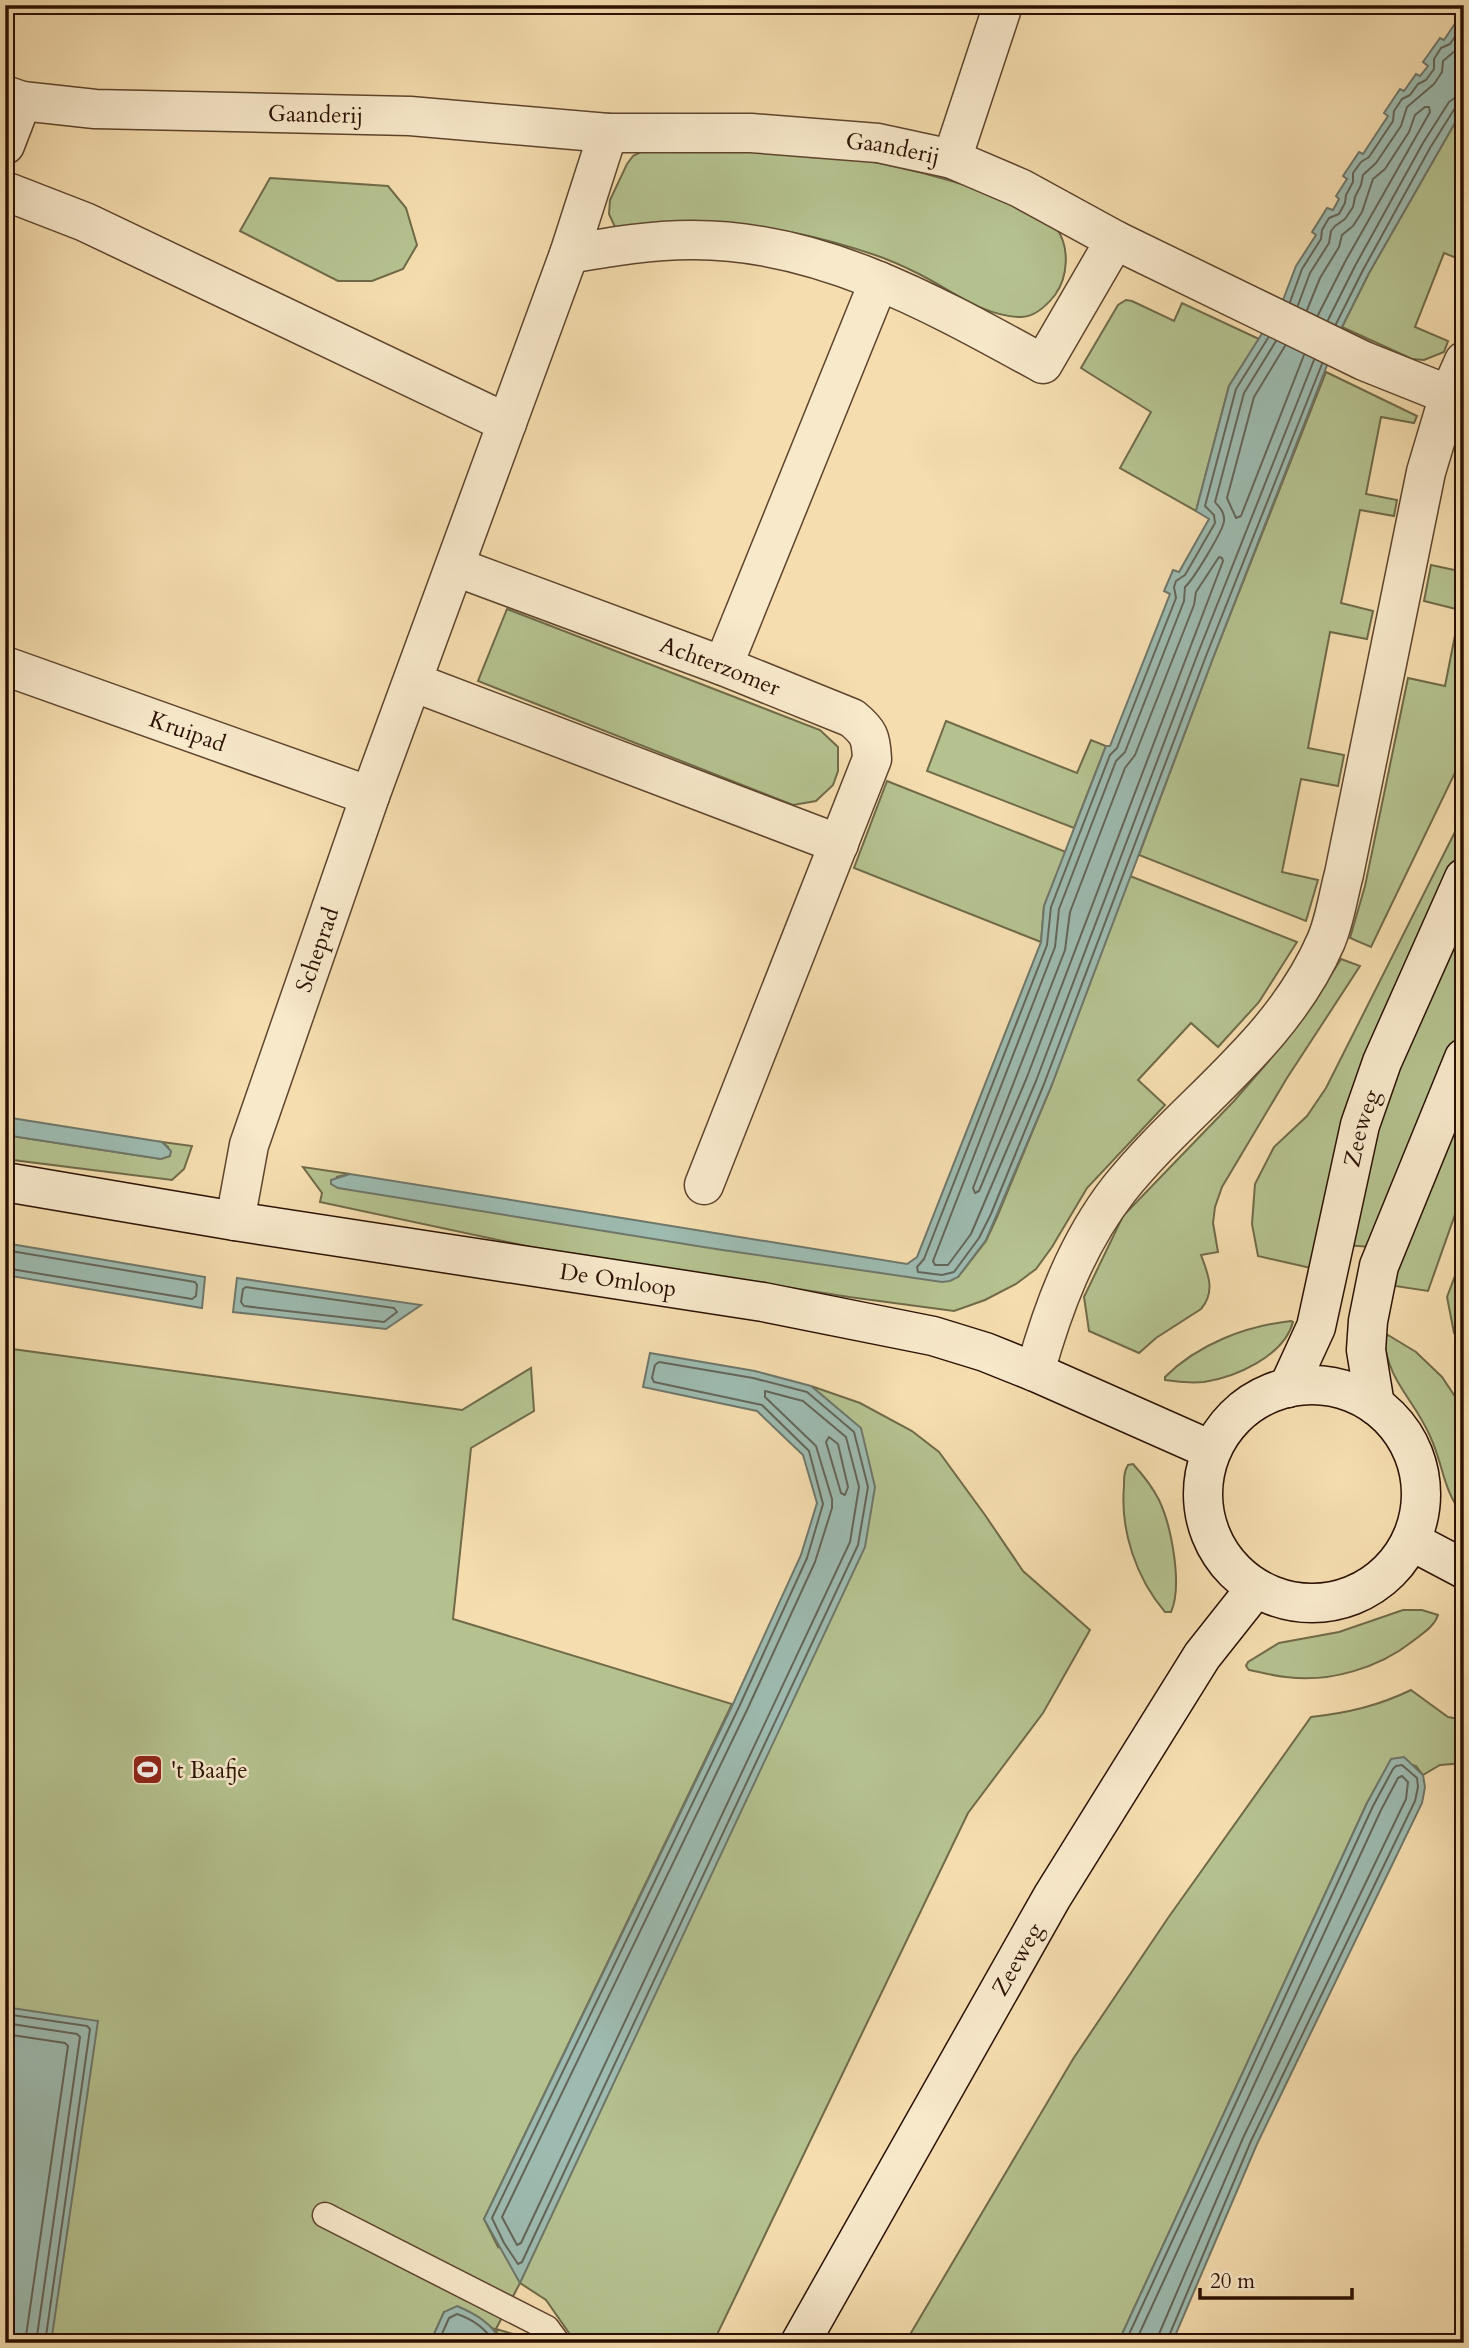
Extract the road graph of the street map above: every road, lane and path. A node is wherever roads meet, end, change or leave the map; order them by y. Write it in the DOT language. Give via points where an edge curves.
graph roads {
  1 [pos="1003,5"];
  2 [pos="14,98"];
  3 [pos="608,133"];
  4 [pos="5,145"];
  5 [pos="952,159"];
  6 [pos="5,191"];
  7 [pos="1115,240"];
  8 [pos="569,254"];
  9 [pos="879,281"];
  10 [pos="1464,361"];
  11 [pos="1449,395"];
  12 [pos="507,423"];
  13 [pos="456,567"];
  14 [pos="5,666"];
  15 [pos="723,666"];
  16 [pos="413,682"];
  17 [pos="370,796"];
  18 [pos="839,844"];
  19 [pos="1464,878"];
  20 [pos="1464,1058"];
  21 [pos="5,1182"];
  22 [pos="704,1185"];
  23 [pos="235,1221"];
  24 [pos="1035,1372"];
  25 [pos="1288,1388"];
  26 [pos="1376,1405"];
  27 [pos="1211,1450"];
  28 [pos="1411,1541"];
  29 [pos="1464,1569"];
  30 [pos="1255,1589"];
  31 [pos="325,2215"];
  32 [pos="558,2343"];
  33 [pos="800,2343"];
  1 -- 5 [label="street"];
  2 -- 3 [label="street, Gaanderij" via="95,109 410,116"];
  2 -- 4 [label="street, Gaanderij"];
  3 -- 5 [label="street, Gaanderij" via="751,133 878,144"];
  3 -- 8 [label="street"];
  5 -- 7 [label="street, Gaanderij" via="1020,188"];
  6 -- 12 [label="street" via="85,222"];
  7 -- 9 [label="street" via="1044,363"];
  7 -- 11 [label="street, Gaanderij" via="1364,361"];
  8 -- 9 [label="street" via="635,243 755,244"];
  8 -- 12 [label="street"];
  9 -- 15 [label="street"];
  10 -- 11 [label="street"];
  11 -- 24 [label="street" via="1426,472 1327,939 1299,992 1262,1041 1148,1156 1094,1226 1049,1320"];
  12 -- 13 [label="street"];
  13 -- 15 [label="street, Achterzomer"];
  13 -- 16 [label="street"];
  14 -- 17 [label="street, Kruipad"];
  15 -- 18 [label="street, Achterzomer" via="852,718 865,729 872,759"];
  16 -- 17 [label="street, Scheprad"];
  16 -- 18 [label="street"];
  17 -- 23 [label="street, Scheprad" via="249,1145"];
  18 -- 22 [label="street, Achterzomer"];
  19 -- 25 [label="street, Zeeweg" via="1377,1074 1360,1125 1316,1327"];
  20 -- 26 [label="street" via="1379,1266 1366,1350"];
  21 -- 23 [label="street, De Omloop"];
  23 -- 24 [label="street, De Omloop" via="762,1302 933,1336"];
  24 -- 27 [label="street, De Omloop"];
  25 -- 26 [label="street" via="1329,1386"];
  25 -- 27 [label="street" via="1247,1406 1226,1426"];
  26 -- 28 [label="street" via="1401,1431 1415,1456 1422,1484 1420,1513"];
  27 -- 30 [label="street" via="1202,1502 1208,1528 1219,1552"];
  28 -- 29 [label="street"];
  28 -- 30 [label="street" via="1398,1563 1356,1595 1305,1604"];
  30 -- 33 [label="street, Zeeweg" via="1202,1656 1052,1897"];
  31 -- 32 [label="lane" via="547,2328"];
}
